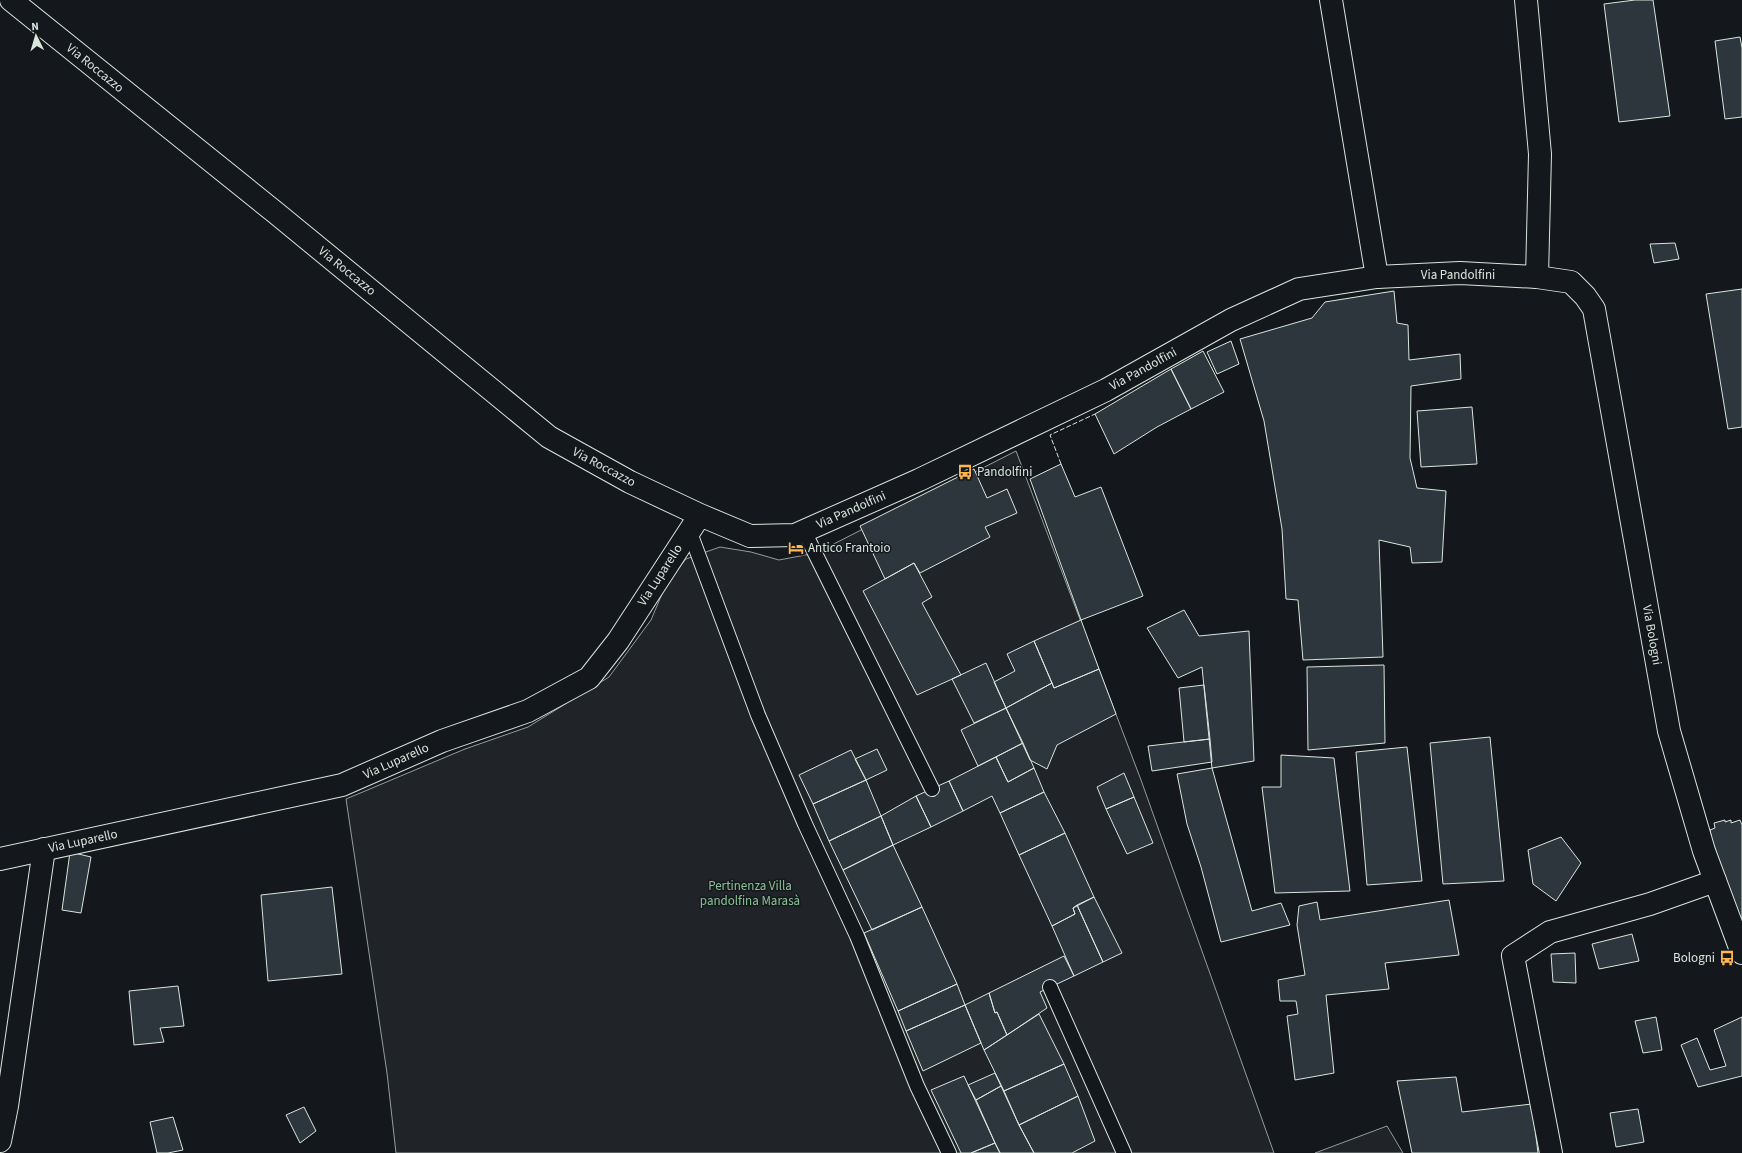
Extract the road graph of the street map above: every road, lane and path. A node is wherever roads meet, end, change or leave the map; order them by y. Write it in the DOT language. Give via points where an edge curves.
graph roads {
  1 [pos="11,0"];
  2 [pos="1331,0"];
  3 [pos="1526,0"];
  4 [pos="1377,277"];
  5 [pos="1537,277"];
  6 [pos="1594,309"];
  7 [pos="695,522"];
  8 [pos="804,531"];
  9 [pos="932,789"];
  10 [pos="44,849"];
  11 [pos="0,859"];
  12 [pos="1715,881"];
  13 [pos="1742,953"];
  14 [pos="1050,987"];
  15 [pos="0,1142"];
  16 [pos="949,1153"];
  17 [pos="1124,1153"];
  18 [pos="1551,1153"];
  1 -- 7 [label="street, Via Roccazzo" via="549,437"];
  2 -- 4 [label="street"];
  3 -- 5 [label="street" via="1540,154"];
  4 -- 5 [label="street, Via Pandolfini" via="1460,273"];
  4 -- 8 [label="street, Via Pandolfini" via="1299,289 1230,320 1106,390 1027,429"];
  5 -- 6 [label="street, Via Pandolfini" via="1571,282"];
  6 -- 12 [label="street, Via Bologni" via="1669,731"];
  7 -- 8 [label="street, Via Pandolfini" via="750,536 795,534"];
  7 -- 10 [label="street, Via Luparello" via="618,641 590,678 528,711 442,741 342,785"];
  7 -- 16 [label="lane" via="758,715 857,936 917,1086"];
  8 -- 9 [label="lane"];
  10 -- 11 [label="street, Via Luparello"];
  10 -- 15 [label="street"];
  12 -- 13 [label="street, Via Bologni"];
  12 -- 18 [label="street" via="1650,904 1550,932 1513,956"];
  14 -- 17 [label="lane"];
}
